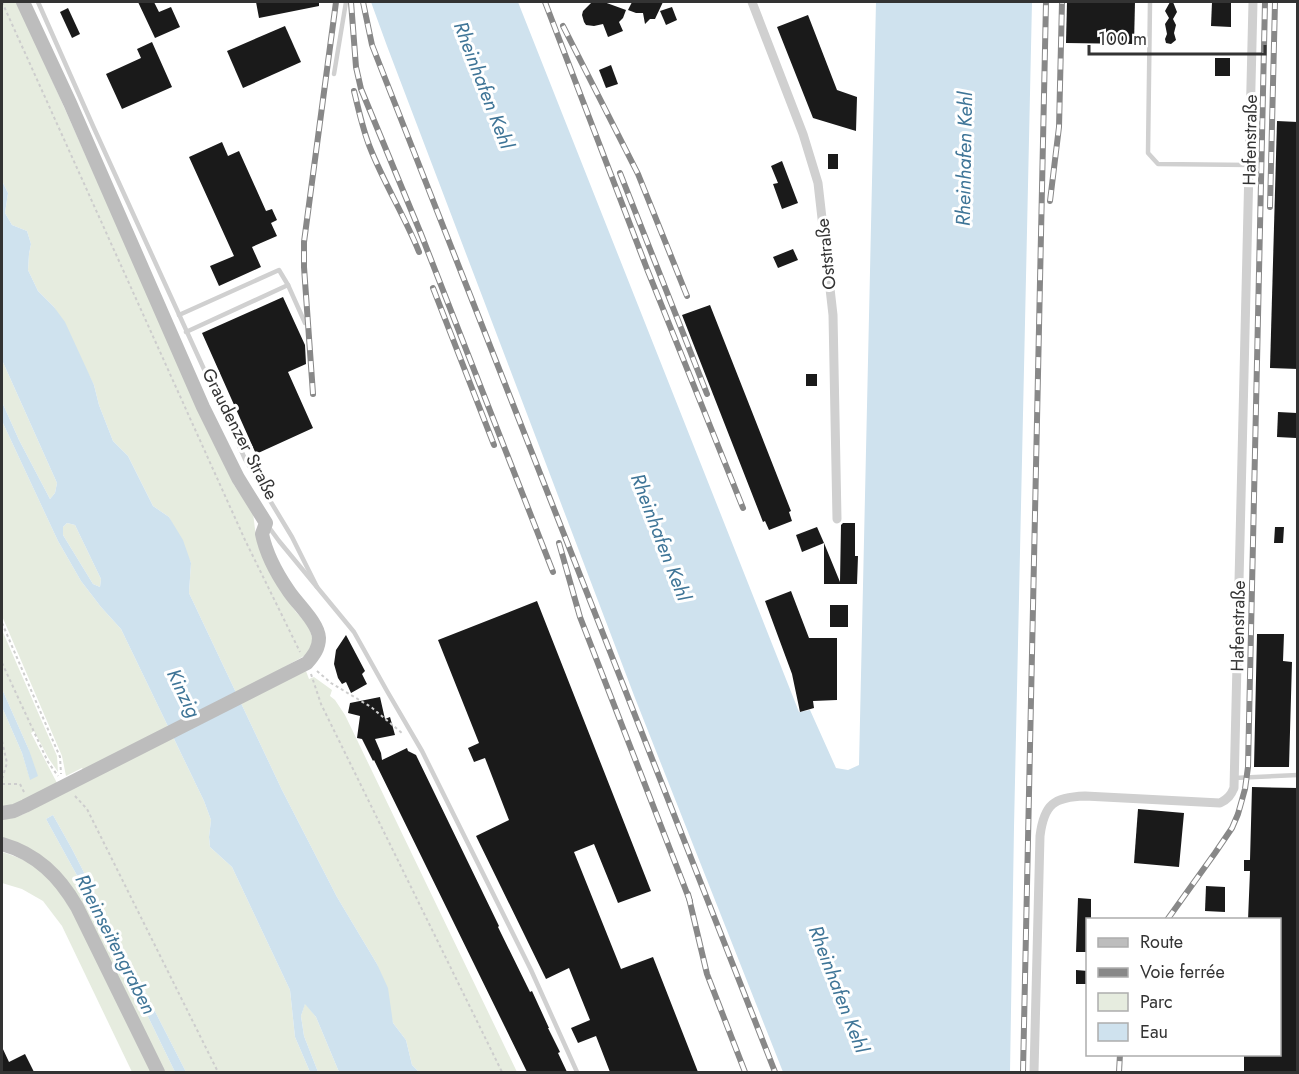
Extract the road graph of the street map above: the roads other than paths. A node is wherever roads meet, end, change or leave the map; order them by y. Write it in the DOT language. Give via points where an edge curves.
graph roads {
  1 [pos="23,2"];
  2 [pos="38,2"];
  3 [pos="346,2"];
  4 [pos="752,2"];
  5 [pos="1150,2"];
  6 [pos="1253,2"];
  7 [pos="334,74"];
  8 [pos="1250,165"];
  9 [pos="288,285"];
  10 [pos="179,315"];
  11 [pos="305,323"];
  12 [pos="186,332"];
  13 [pos="837,519"];
  14 [pos="266,523"];
  15 [pos="317,587"];
  16 [pos="1298,775"];
  17 [pos="1234,778"];
  18 [pos="2,813"];
  19 [pos="2,844"];
  20 [pos="158,1072"];
  21 [pos="577,1072"];
  22 [pos="1035,1072"];
  1 -- 14 [label="street, Graudenzer Straße" via="204,406 238,478"];
  2 -- 10 [label="lane"];
  3 -- 7 [label="lane"];
  4 -- 13 [label="street, Oststraße" via="818,183 833,315"];
  5 -- 8 [label="lane" via="1148,153 1158,164"];
  6 -- 8 [label="street, Hafenstraße"];
  8 -- 17 [label="street, Hafenstraße"];
  9 -- 10 [label="lane" via="279,270"];
  9 -- 11 [label="lane"];
  9 -- 12 [label="lane"];
  10 -- 12 [label="lane"];
  12 -- 15 [label="lane" via="245,459"];
  14 -- 15 [label="lane"];
  14 -- 18 [label="street, Graudenzer Straße" via="262,534 282,582 318,634 315,654 69,784"];
  15 -- 21 [label="lane" via="354,632 422,751"];
  16 -- 17 [label="lane"];
  17 -- 22 [label="street, Hafenstraße" via="1231,796 1220,803 1068,796 1051,804 1040,836"];
  19 -- 20 [label="street" via="37,860 68,891"];
}
